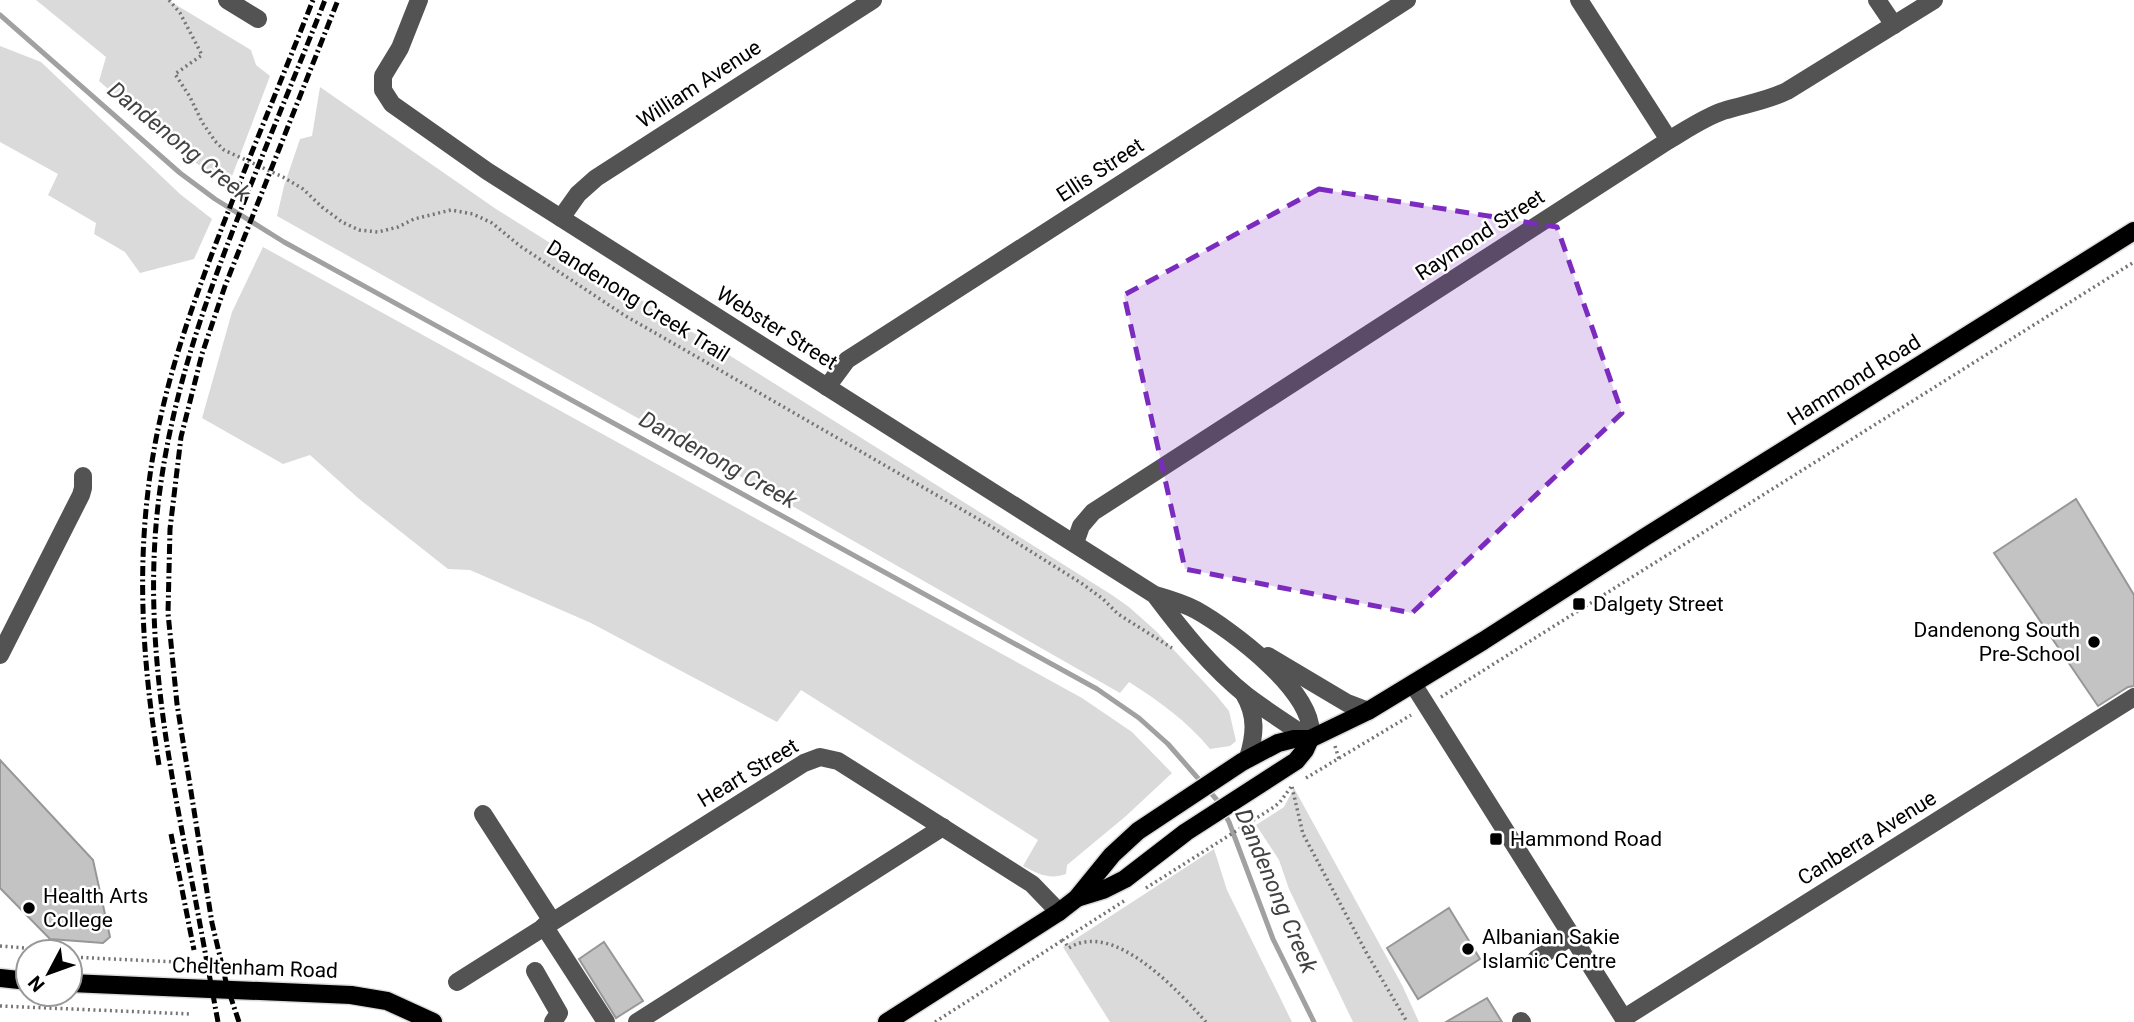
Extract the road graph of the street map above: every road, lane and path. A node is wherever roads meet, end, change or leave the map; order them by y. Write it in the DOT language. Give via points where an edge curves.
graph roads {
  1 [pos="169,0"];
  2 [pos="227,0"];
  3 [pos="419,0"];
  4 [pos="873,0"];
  5 [pos="1406,0"];
  6 [pos="1579,0"];
  7 [pos="1877,0"];
  8 [pos="1934,0"];
  9 [pos="258,19"];
  10 [pos="1894,25"];
  11 [pos="1669,141"];
  12 [pos="561,218"];
  13 [pos="2134,231"];
  14 [pos="2134,262"];
  15 [pos="827,387"];
  16 [pos="83,476"];
  17 [pos="1074,543"];
  18 [pos="1156,594"];
  19 [pos="1244,643"];
  20 [pos="1176,650"];
  21 [pos="0,655"];
  22 [pos="1413,684"];
  23 [pos="1243,692"];
  24 [pos="2134,697"];
  25 [pos="1427,706"];
  26 [pos="1368,711"];
  27 [pos="1310,739"];
  28 [pos="1245,760"];
  29 [pos="1304,780"];
  30 [pos="483,814"];
  31 [pos="943,827"];
  32 [pos="1145,888"];
  33 [pos="1133,896"];
  34 [pos="1077,898"];
  35 [pos="1059,912"];
  36 [pos="548,924"];
  37 [pos="1573,936"];
  38 [pos="1063,940"];
  39 [pos="84,958"];
  40 [pos="1536,959"];
  41 [pos="177,962"];
  42 [pos="535,971"];
  43 [pos="457,982"];
  44 [pos="84,984"];
  45 [pos="0,1006"];
  46 [pos="191,1014"];
  47 [pos="1625,1020"];
  48 [pos="433,1022"];
  49 [pos="553,1022"];
  50 [pos="606,1022"];
  51 [pos="637,1022"];
  52 [pos="887,1022"];
  53 [pos="935,1022"];
  54 [pos="1206,1022"];
  55 [pos="1407,1022"];
  1 -- 20 [label="path, Dandenong Creek Trail" via="202,55 175,74 224,150 283,177 359,230 378,232 451,210 492,223 624,315 982,521"];
  2 -- 9 [label="street"];
  3 -- 12 [label="street, Webster Street" via="383,76 383,90 392,104"];
  4 -- 12 [label="street, William Avenue" via="596,178"];
  5 -- 15 [label="street, Ellis Street" via="847,360"];
  6 -- 11 [label="street"];
  7 -- 10 [label="street"];
  8 -- 10 [label="street, Raymond Street"];
  10 -- 11 [label="street, Raymond Street" via="1787,91 1723,111"];
  11 -- 17 [label="street, Raymond Street" via="1093,512"];
  12 -- 15 [label="street, Webster Street"];
  13 -- 22 [label="main road, Hammond Road"];
  14 -- 25 [label="path"];
  15 -- 17 [label="street, Webster Street"];
  16 -- 21 [label="street" via="78,500"];
  17 -- 18 [label="street, Webster Street"];
  18 -- 19 [label="street, Webster Street" via="1199,612"];
  18 -- 23 [label="street, Webster Street" via="1181,629"];
  19 -- 26 [label="street, Webster Street"];
  19 -- 27 [label="street, Webster Street" via="1290,687 1310,723"];
  22 -- 25 [label="street"];
  22 -- 26 [label="main road, Hammond Road"];
  23 -- 27 [label="street, Webster Street"];
  23 -- 28 [label="street" via="1254,721 1253,741"];
  24 -- 47 [label="street, Canberra Avenue"];
  25 -- 29 [label="path"];
  25 -- 37 [label="street"];
  26 -- 27 [label="main road, Hammond Road"];
  27 -- 28 [label="main road, Hammond Road" via="1281,741"];
  27 -- 34 [label="main road, Hammond Road" via="1296,761 1186,832 1125,879"];
  28 -- 34 [label="main road, Hammond Road" via="1138,831"];
  30 -- 36 [label="street"];
  31 -- 35 [label="street, Heart Street" via="1037,888"];
  31 -- 36 [label="street, Heart Street" via="838,761 811,759"];
  31 -- 51 [label="street"];
  32 -- 55 [label="path" via="1274,807 1292,787 1303,834"];
  33 -- 38 [label="path"];
  34 -- 35 [label="main road, Hammond Road"];
  35 -- 52 [label="main road, Hammond Road"];
  36 -- 43 [label="street, Heart Street"];
  36 -- 50 [label="street"];
  37 -- 40 [label="street"];
  37 -- 47 [label="street"];
  38 -- 53 [label="path"];
  38 -- 54 [label="path" via="1069,948 1080,942 1107,945 1149,965"];
  39 -- 41 [label="path"];
  42 -- 49 [label="street" via="559,1013"];
  44 -- 48 [label="main road, Cheltenham Road" via="351,995 387,1001"];
  45 -- 46 [label="path"];
}
